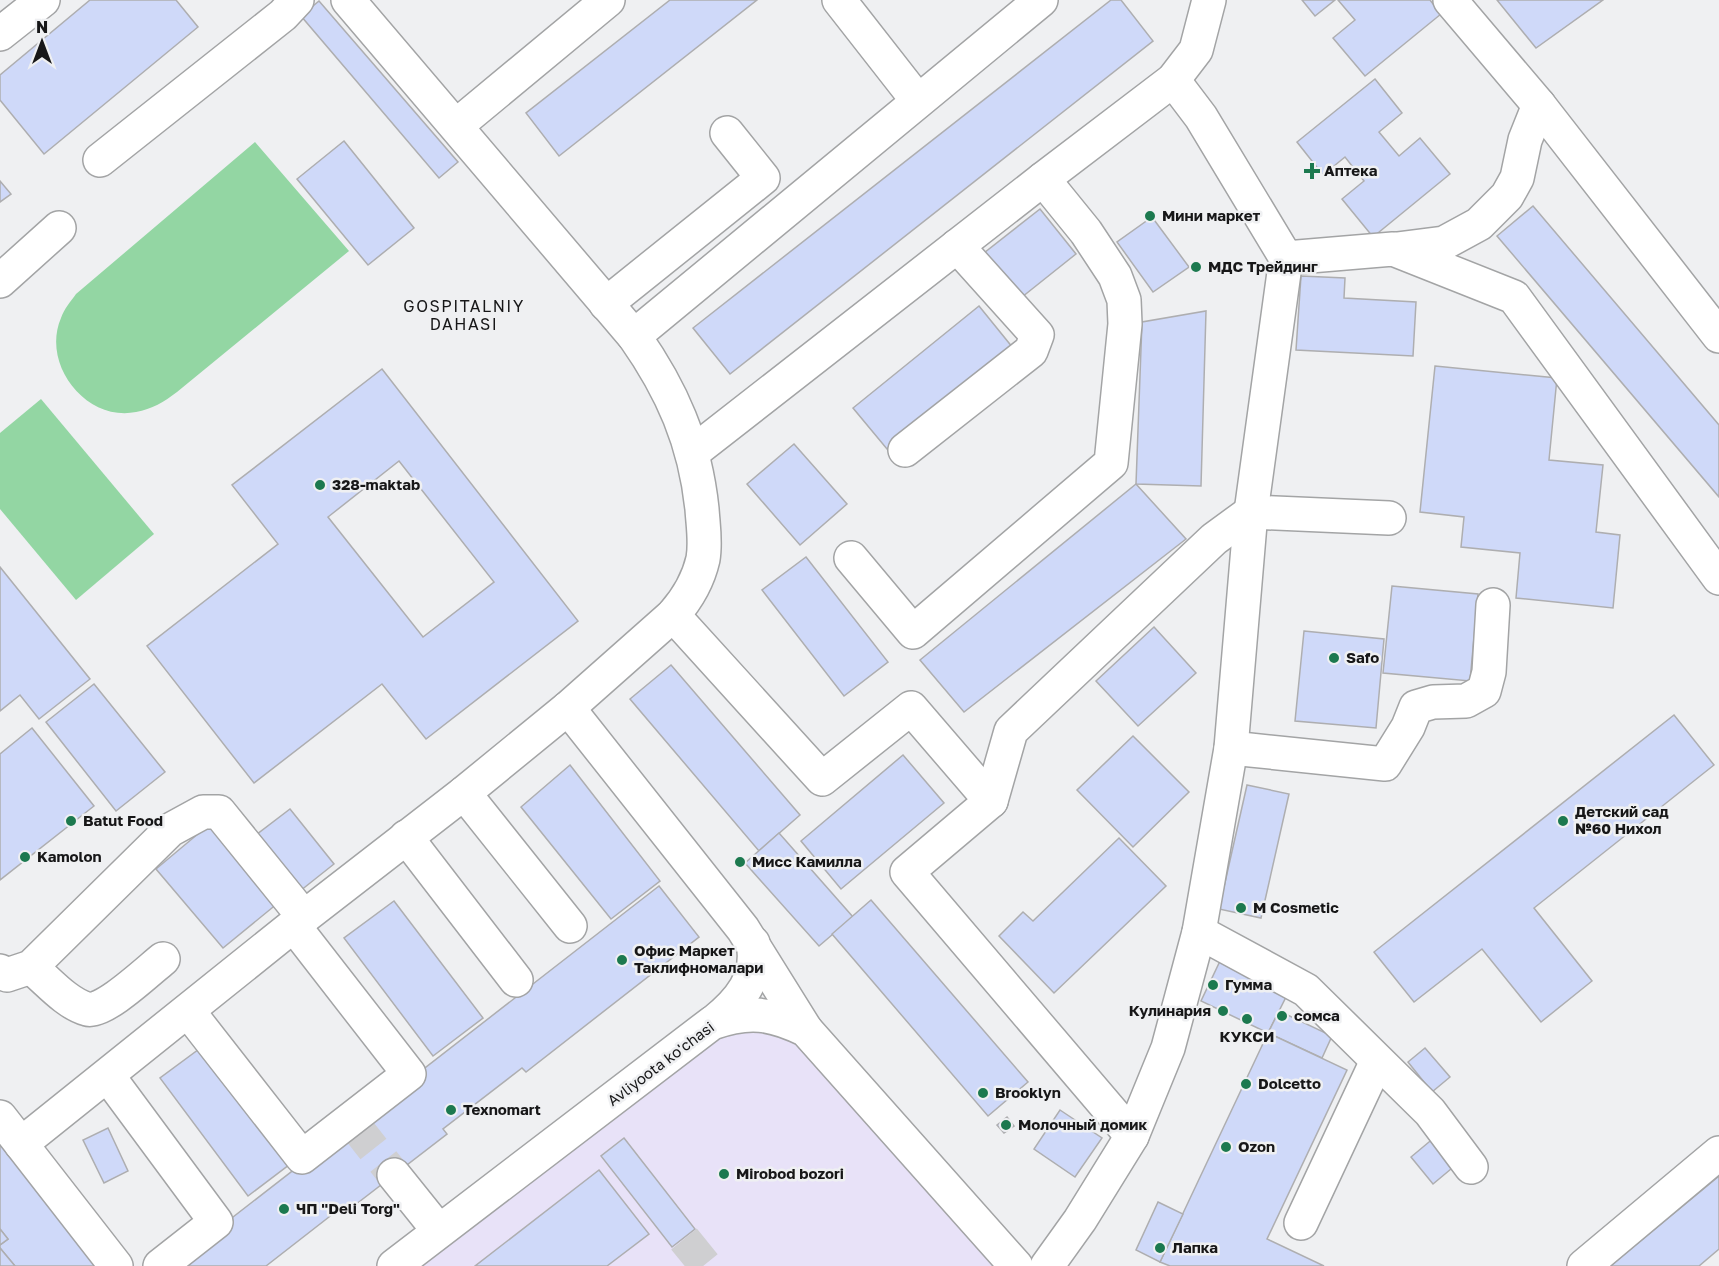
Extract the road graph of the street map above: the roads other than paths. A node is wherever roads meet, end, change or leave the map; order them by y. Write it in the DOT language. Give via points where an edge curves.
graph roads {
  1 [pos="43,0"];
  2 [pos="297,0"];
  3 [pos="348,0"];
  4 [pos="839,0"];
  5 [pos="1041,0"];
  6 [pos="1209,0"];
  7 [pos="1450,0"];
  8 [pos="597,3"];
  9 [pos="0,34"];
  10 [pos="1173,80"];
  11 [pos="918,101"];
  12 [pos="1539,105"];
  13 [pos="456,126"];
  14 [pos="727,133"];
  15 [pos="100,160"];
  16 [pos="1043,179"];
  17 [pos="59,228"];
  18 [pos="957,246"];
  19 [pos="1392,249"];
  20 [pos="1286,258"];
  21 [pos="0,281"];
  22 [pos="606,304"];
  23 [pos="1714,321"];
  24 [pos="634,336"];
  25 [pos="905,450"];
  26 [pos="692,453"];
  27 [pos="1251,512"];
  28 [pos="1389,518"];
  29 [pos="851,558"];
  30 [pos="1719,578"];
  31 [pos="1493,605"];
  32 [pos="673,615"];
  33 [pos="568,708"];
  34 [pos="1232,748"];
  35 [pos="464,793"];
  36 [pos="991,801"];
  37 [pos="406,837"];
  38 [pos="299,922"];
  39 [pos="570,926"];
  40 [pos="1199,932"];
  41 [pos="753,943"];
  42 [pos="163,959"];
  43 [pos="16,969"];
  44 [pos="516,980"];
  45 [pos="188,1011"];
  46 [pos="712,1023"];
  47 [pos="806,1030"];
  48 [pos="1377,1061"];
  49 [pos="108,1076"];
  50 [pos="0,1117"];
  51 [pos="1132,1136"];
  52 [pos="21,1144"];
  53 [pos="1719,1153"];
  54 [pos="1471,1167"];
  55 [pos="394,1175"];
  56 [pos="1301,1223"];
  57 [pos="440,1231"];
  58 [pos="404,1263"];
  59 [pos="116,1266"];
  60 [pos="160,1266"];
  61 [pos="1016,1266"];
  62 [pos="1047,1266"];
  63 [pos="1584,1266"];
  1 -- 9 [label="street"];
  2 -- 15 [label="street"];
  3 -- 13 [label="street"];
  4 -- 11 [label="street"];
  5 -- 11 [label="street"];
  6 -- 10 [label="street" via="1196,50"];
  7 -- 12 [label="street"];
  8 -- 13 [label="street"];
  10 -- 16 [label="street"];
  10 -- 20 [label="street" via="1201,117"];
  11 -- 24 [label="street"];
  12 -- 19 [label="street" via="1525,140 1517,178 1507,196 1479,224 1444,243"];
  12 -- 23 [label="street"];
  13 -- 22 [label="street"];
  14 -- 22 [label="street" via="763,178"];
  16 -- 18 [label="street"];
  16 -- 29 [label="street" via="1086,232 1115,276 1124,300 1111,463 913,632"];
  17 -- 21 [label="street"];
  18 -- 25 [label="street" via="1037,335 1031,351"];
  18 -- 26 [label="street"];
  19 -- 20 [label="street"];
  19 -- 30 [label="street" via="1514,297"];
  20 -- 27 [label="street"];
  22 -- 24 [label="street"];
  24 -- 26 [label="street" via="668,389"];
  26 -- 32 [label="street" via="700,494 703,557 687,599"];
  27 -- 28 [label="street"];
  27 -- 34 [label="street"];
  27 -- 36 [label="street" via="1214,539 1011,731"];
  31 -- 34 [label="street" via="1484,692 1466,701 1416,707 1385,764"];
  32 -- 33 [label="street"];
  32 -- 36 [label="street" via="822,779 911,708"];
  33 -- 35 [label="street"];
  33 -- 41 [label="street"];
  34 -- 40 [label="street"];
  35 -- 37 [label="street"];
  35 -- 39 [label="street"];
  36 -- 51 [label="street" via="907,872"];
  37 -- 38 [label="street"];
  37 -- 44 [label="street"];
  38 -- 43 [label="street" via="219,812 203,812 170,830"];
  38 -- 45 [label="street"];
  38 -- 45 [label="street" via="409,1074 352,1122 302,1157"];
  40 -- 48 [label="street" via="1306,990"];
  40 -- 51 [label="street" via="1168,1048"];
  41 -- 46 [label="street" via="754,966 746,988 733,1007"];
  41 -- 47 [label="street"];
  42 -- 43 [label="street" via="105,1005 89,1010"];
  45 -- 49 [label="street"];
  46 -- 47 [label="street, Avliyoota ko'chasi" via="759,1014"];
  46 -- 57 [label="street, Avliyoota ko'chasi"];
  47 -- 61 [label="street, Avliyoota ko'chasi"];
  48 -- 54 [label="street" via="1430,1112"];
  48 -- 56 [label="street"];
  49 -- 52 [label="street"];
  49 -- 60 [label="street" via="216,1222"];
  50 -- 52 [label="street"];
  51 -- 62 [label="street"];
  52 -- 59 [label="street"];
  53 -- 63 [label="street"];
  55 -- 57 [label="street"];
  57 -- 58 [label="street, Avliyoota ko'chasi"];
}
